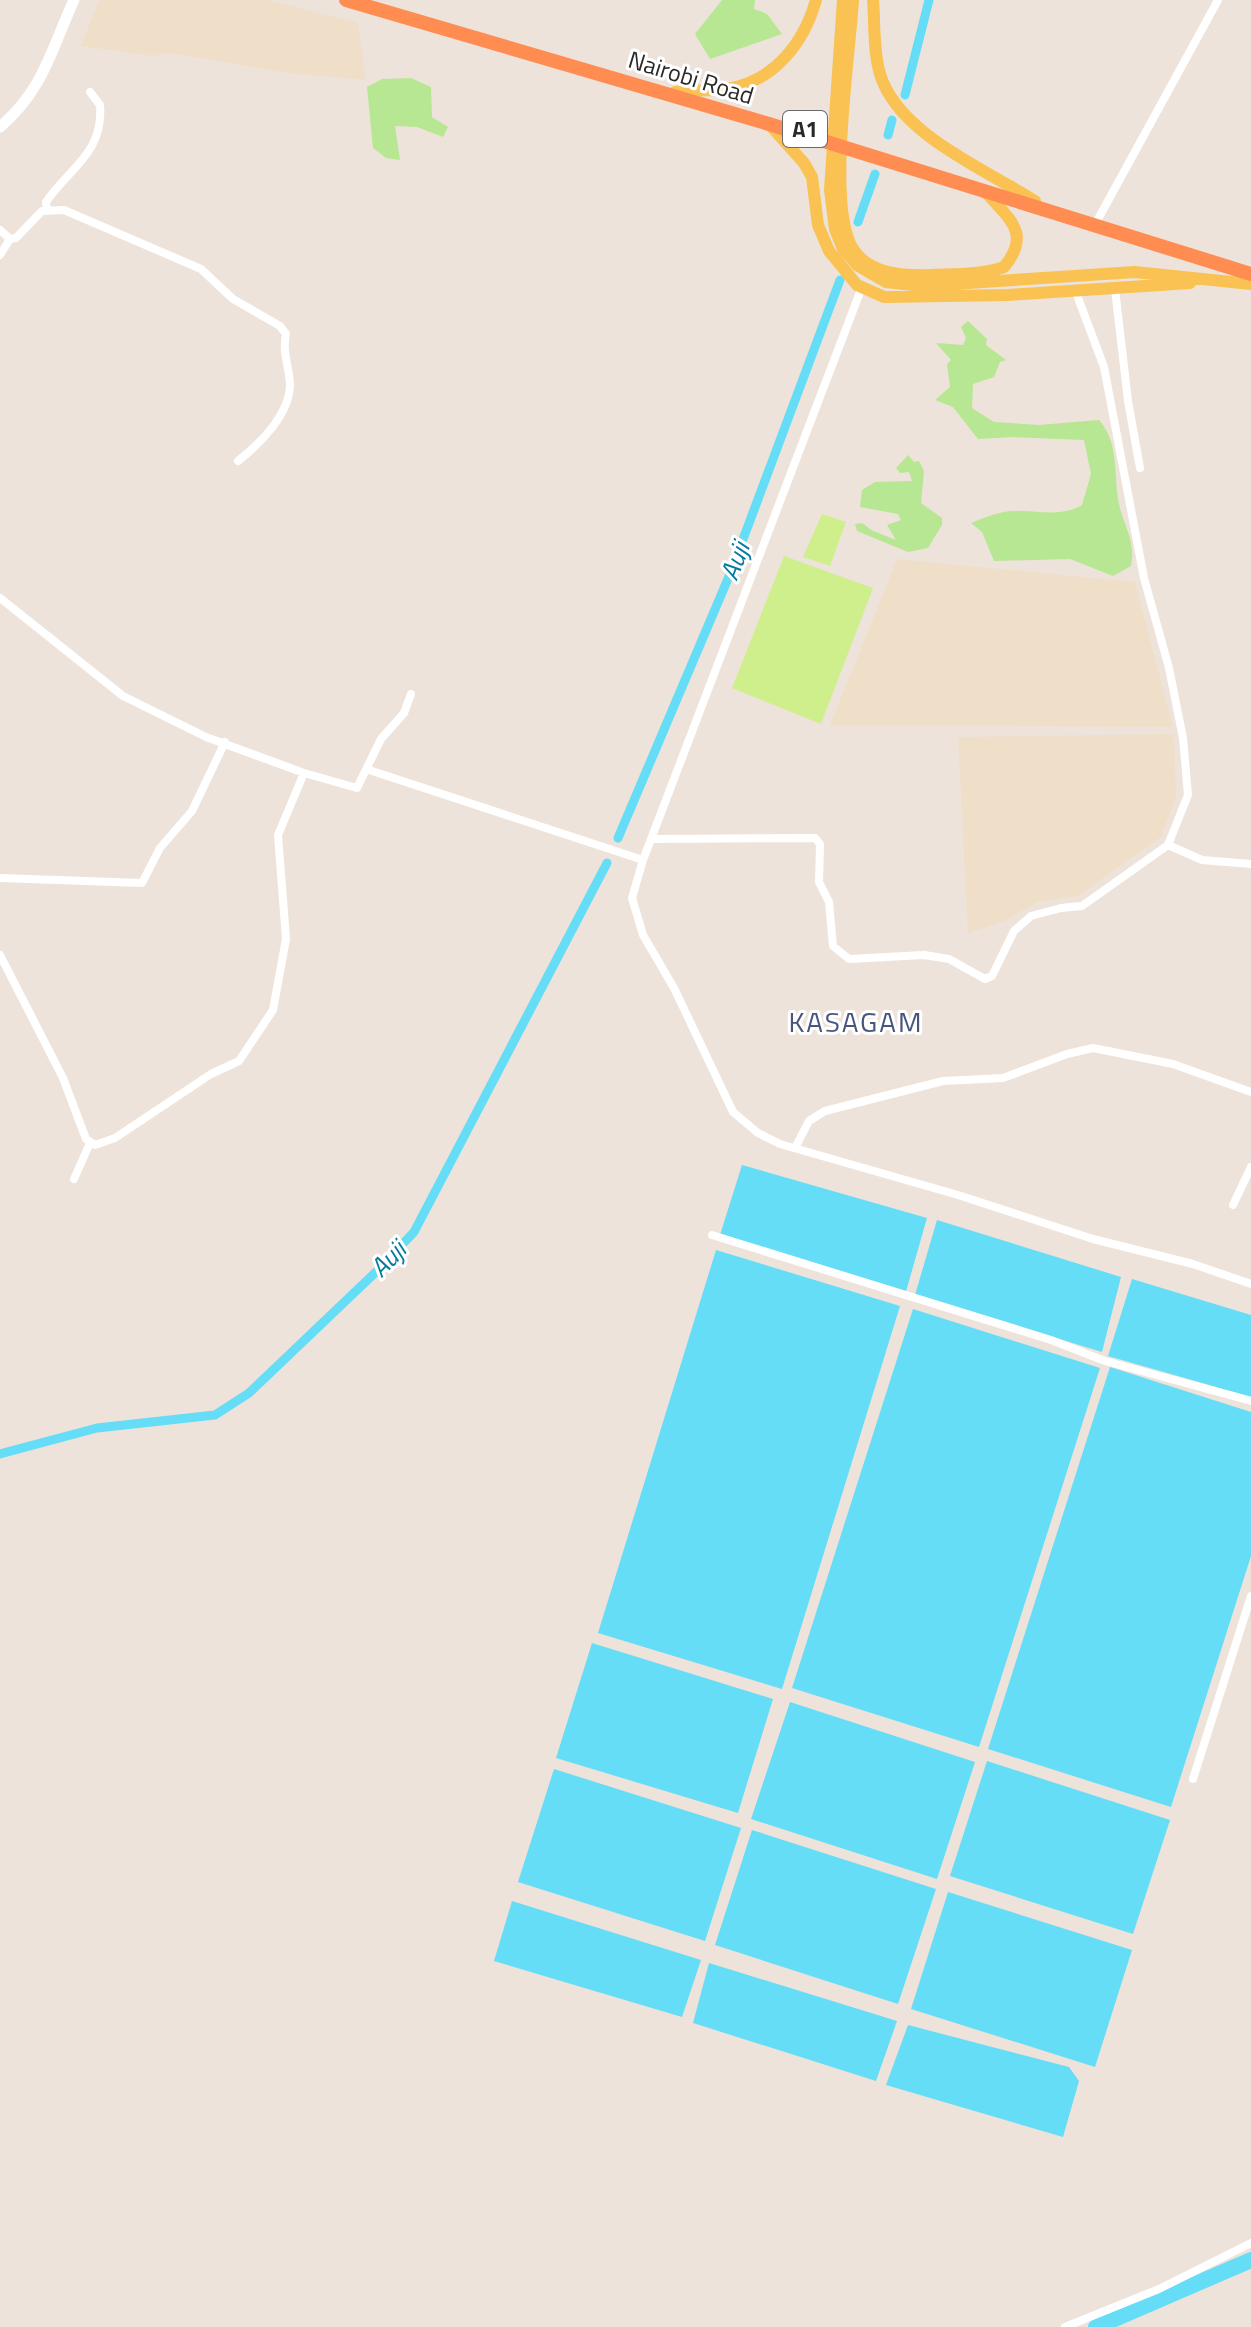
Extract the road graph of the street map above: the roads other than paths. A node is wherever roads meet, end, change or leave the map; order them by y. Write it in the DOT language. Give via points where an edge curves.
graph roads {
  1 [pos="74,0"];
  2 [pos="346,0"];
  3 [pos="356,0"];
  4 [pos="816,0"];
  5 [pos="843,0"];
  6 [pos="853,0"];
  7 [pos="873,0"];
  8 [pos="1218,0"];
  9 [pos="90,92"];
  10 [pos="675,92"];
  11 [pos="840,118"];
  12 [pos="769,124"];
  13 [pos="0,127"];
  14 [pos="837,165"];
  15 [pos="985,191"];
  16 [pos="1035,201"];
  17 [pos="47,209"];
  18 [pos="1097,221"];
  19 [pos="0,230"];
  20 [pos="10,239"];
  21 [pos="0,255"];
  22 [pos="1251,271"];
  23 [pos="1206,282"];
  24 [pos="1251,284"];
  25 [pos="862,287"];
  26 [pos="1115,289"];
  27 [pos="1075,290"];
  28 [pos="238,461"];
  29 [pos="1140,468"];
  30 [pos="0,598"];
  31 [pos="411,694"];
  32 [pos="225,742"];
  33 [pos="369,770"];
  34 [pos="304,773"];
  35 [pos="652,839"];
  36 [pos="1168,845"];
  37 [pos="643,860"];
  38 [pos="1251,864"];
  39 [pos="0,878"];
  40 [pos="0,955"];
  41 [pos="1251,1092"];
  42 [pos="90,1143"];
  43 [pos="795,1148"];
  44 [pos="1251,1167"];
  45 [pos="74,1179"];
  46 [pos="1233,1205"];
  47 [pos="712,1235"];
  48 [pos="1251,1284"];
  49 [pos="1251,1401"];
  50 [pos="1251,1596"];
  51 [pos="1193,1779"];
  52 [pos="1251,2243"];
  53 [pos="1065,2327"];
  1 -- 13 [label="main road" via="42,78 26,103"];
  2 -- 12 [label="highway, Nairobi Road / A1"];
  3 -- 10 [label="highway, Nairobi Road / A1"];
  4 -- 10 [label="main road" via="800,43 761,76 726,89"];
  5 -- 11 [label="main road"];
  6 -- 11 [label="main road"];
  7 -- 16 [label="main road" via="881,76 894,104 936,141"];
  8 -- 18 [label="street"];
  9 -- 17 [label="street" via="100,105 98,138 77,169 55,188"];
  10 -- 16 [label="highway, Nairobi Road / A1"];
  11 -- 14 [label="main road"];
  12 -- 15 [label="highway, Nairobi Road / A1"];
  12 -- 25 [label="main road" via="812,177 823,238 841,269"];
  14 -- 15 [label="main road" via="844,227 854,249 865,262 906,275 1004,267 1019,238"];
  14 -- 23 [label="main road" via="830,190 843,249 886,282 922,286 1135,272"];
  15 -- 22 [label="highway, Nairobi Road / A1"];
  16 -- 18 [label="highway, Nairobi Road / A1"];
  17 -- 20 [label="street" via="22,235"];
  17 -- 28 [label="street" via="64,210 201,269 240,303 284,330 288,397 269,431"];
  18 -- 22 [label="highway, Nairobi Road / A1"];
  19 -- 20 [label="street"];
  20 -- 21 [label="street"];
  23 -- 24 [label="main road"];
  23 -- 26 [label="main road"];
  25 -- 27 [label="main road" via="884,297 938,298"];
  25 -- 35 [label="street"];
  26 -- 27 [label="main road"];
  26 -- 29 [label="street"];
  27 -- 36 [label="street" via="1104,367 1144,578 1187,763 1188,795"];
  30 -- 32 [label="street" via="123,696"];
  31 -- 33 [label="street" via="404,713 381,739"];
  32 -- 34 [label="street"];
  32 -- 39 [label="street" via="192,811 160,848 142,883"];
  33 -- 34 [label="street" via="357,788"];
  33 -- 37 [label="street"];
  34 -- 42 [label="street" via="278,835 286,939 273,1010 239,1061 115,1138"];
  35 -- 36 [label="street" via="815,838 833,946 849,959 949,959 985,979 992,976 1014,931 1031,916 1082,906"];
  35 -- 37 [label="street"];
  36 -- 38 [label="street" via="1202,860"];
  37 -- 43 [label="street" via="632,898 635,915 733,1112 758,1133"];
  40 -- 42 [label="street"];
  41 -- 43 [label="street" via="1173,1064 1081,1049 1022,1073 929,1083 825,1111 809,1121"];
  42 -- 45 [label="street"];
  43 -- 48 [label="street"];
  44 -- 46 [label="street"];
  47 -- 49 [label="street" via="1105,1361"];
  50 -- 51 [label="street"];
  52 -- 53 [label="street" via="1159,2289"];
}
